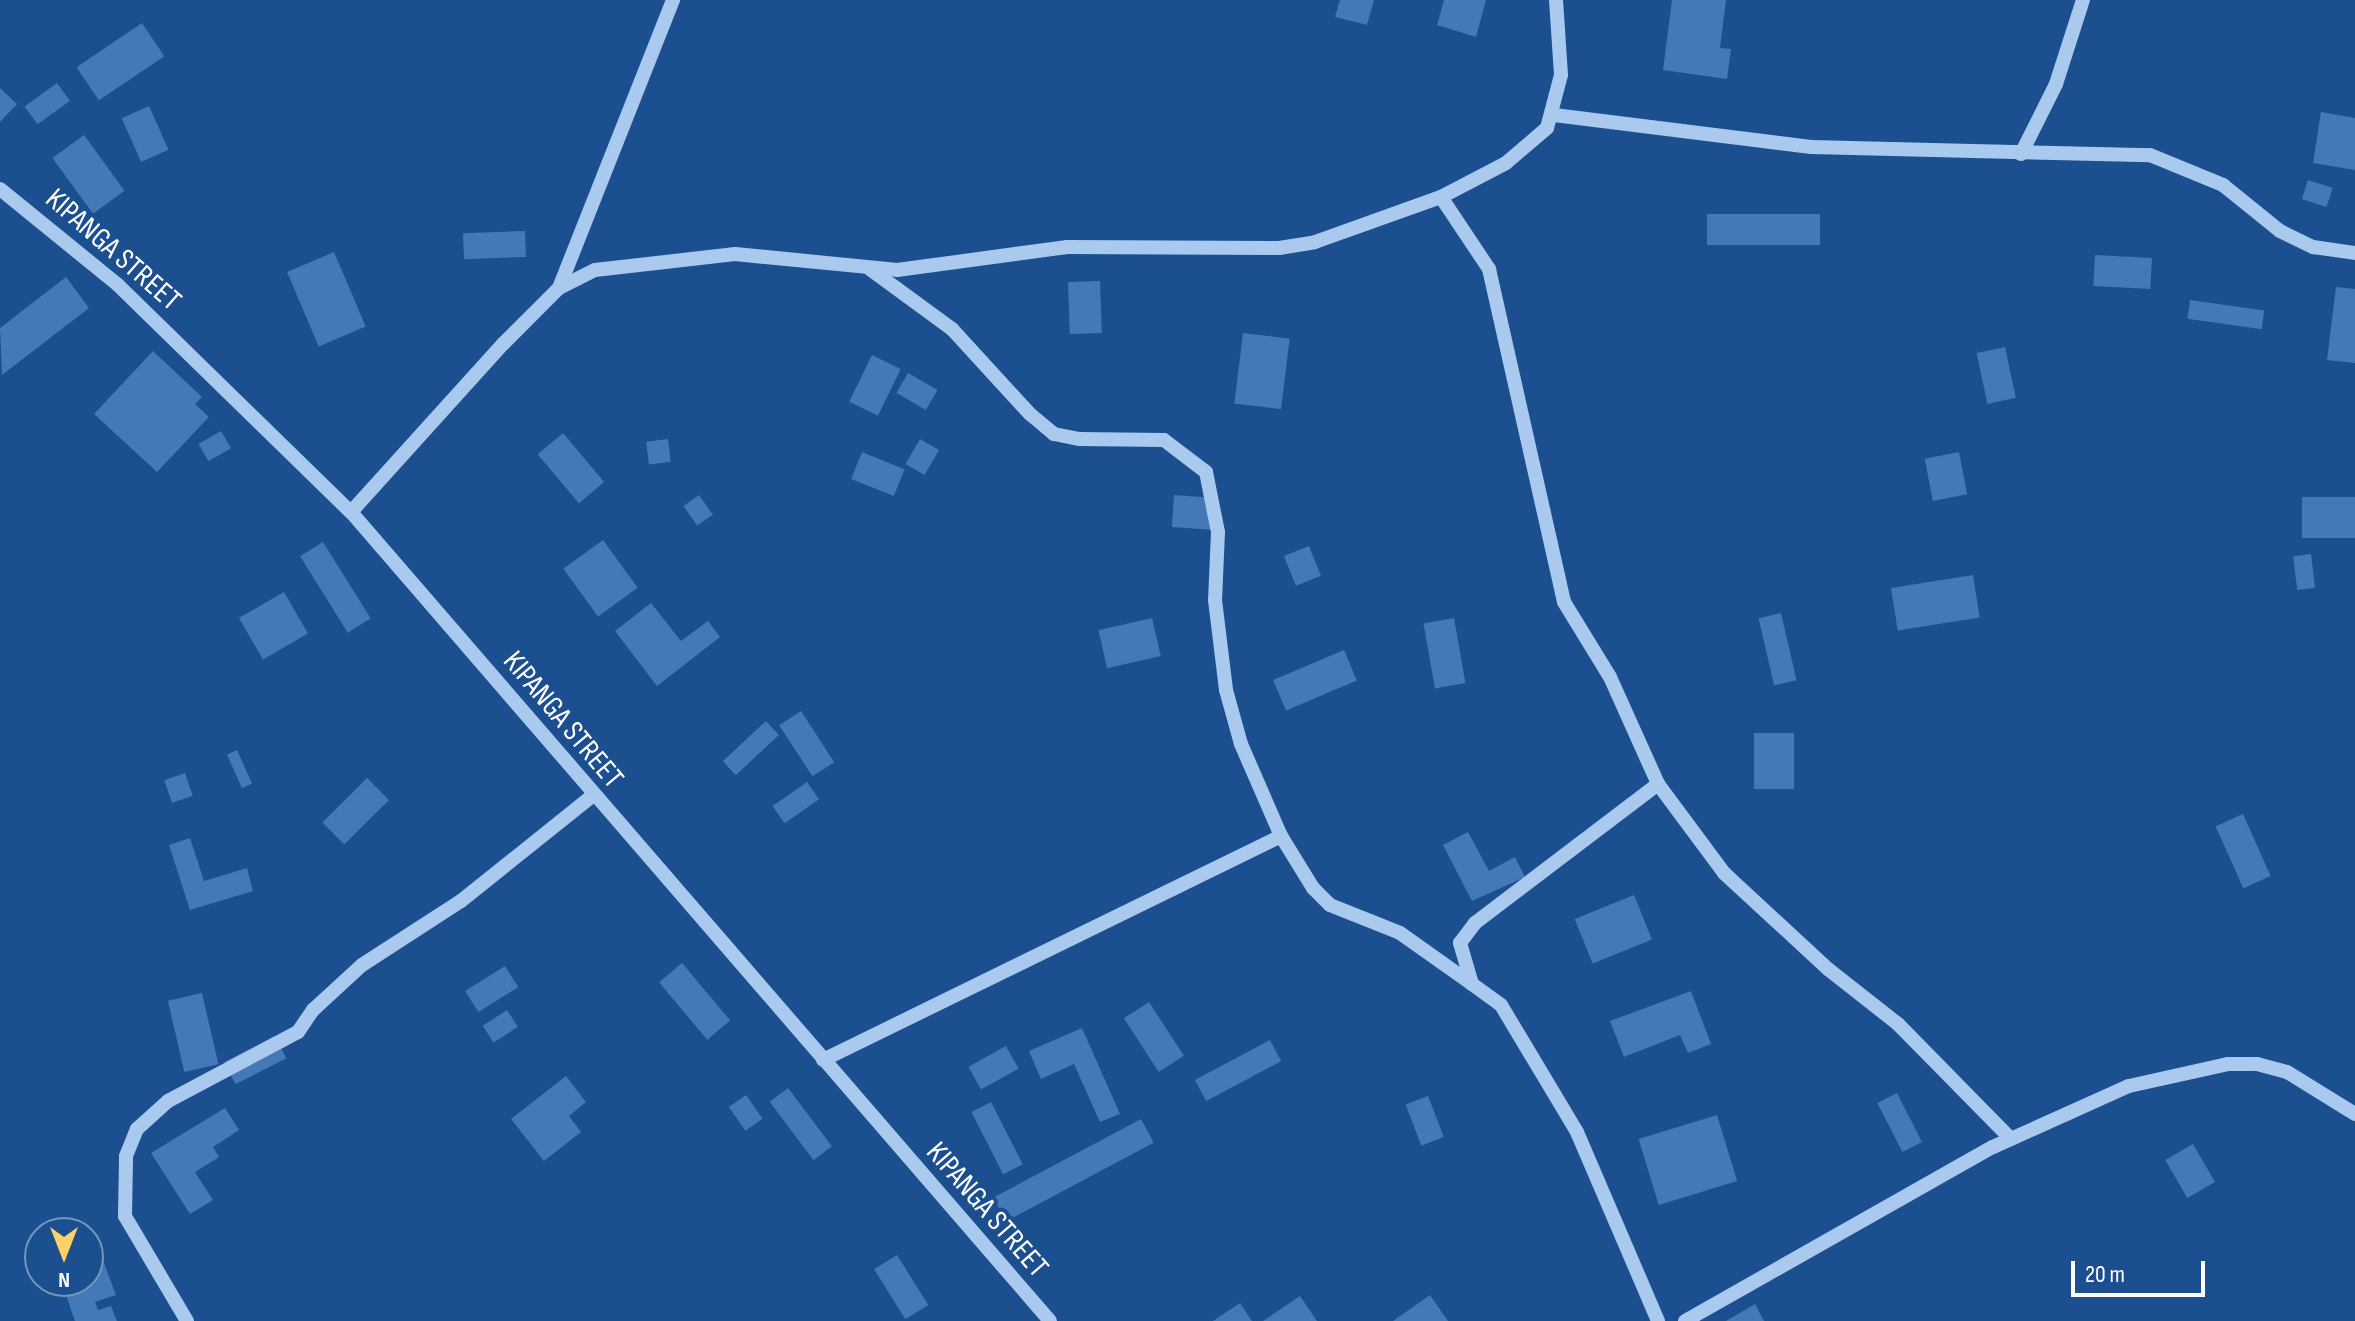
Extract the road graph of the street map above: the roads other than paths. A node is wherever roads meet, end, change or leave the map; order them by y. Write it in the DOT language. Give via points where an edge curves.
graph roads {
  1 [pos="673,0"];
  2 [pos="1556,0"];
  3 [pos="2083,0"];
  4 [pos="1554,115"];
  5 [pos="2021,154"];
  6 [pos="0,189"];
  7 [pos="1441,197"];
  8 [pos="2355,253"];
  9 [pos="870,269"];
  10 [pos="559,288"];
  11 [pos="351,512"];
  12 [pos="1658,784"];
  13 [pos="592,796"];
  14 [pos="1281,836"];
  15 [pos="1472,984"];
  16 [pos="823,1060"];
  17 [pos="2355,1114"];
  18 [pos="2011,1139"];
  19 [pos="187,1321"];
  20 [pos="1050,1321"];
  21 [pos="1658,1321"];
  22 [pos="1685,1321"];
  1 -- 10 [label="street"];
  2 -- 4 [label="street" via="1561,75"];
  3 -- 5 [label="street" via="2056,84"];
  4 -- 5 [label="street" via="1811,147"];
  4 -- 7 [label="street" via="1533,144"];
  5 -- 8 [label="street" via="2150,155 2223,185 2280,231 2313,247"];
  6 -- 11 [label="street, KIPANGA STREET" via="118,285"];
  7 -- 9 [label="street" via="1315,242 1279,248 1067,247 939,266"];
  7 -- 12 [label="street" via="1489,269 1564,602 1610,677"];
  9 -- 10 [label="street" via="702,255 595,270"];
  9 -- 14 [label="street" via="952,329 1054,434 1164,440 1206,472 1218,532 1215,600 1226,690 1241,744"];
  10 -- 11 [label="street"];
  11 -- 13 [label="street, KIPANGA STREET"];
  12 -- 15 [label="street" via="1463,935 1460,949"];
  12 -- 18 [label="street" via="1724,873 1828,969 1898,1024"];
  13 -- 16 [label="street, KIPANGA STREET"];
  13 -- 19 [label="street" via="461,901 362,965 313,1010 298,1032 168,1101 137,1129 126,1156 125,1216"];
  14 -- 15 [label="street" via="1313,888 1330,905 1400,933"];
  14 -- 16 [label="street"];
  15 -- 21 [label="street" via="1501,1005 1577,1132"];
  16 -- 20 [label="street, KIPANGA STREET"];
  17 -- 18 [label="street" via="2287,1072 2228,1064 2129,1086"];
  18 -- 22 [label="street"];
}
